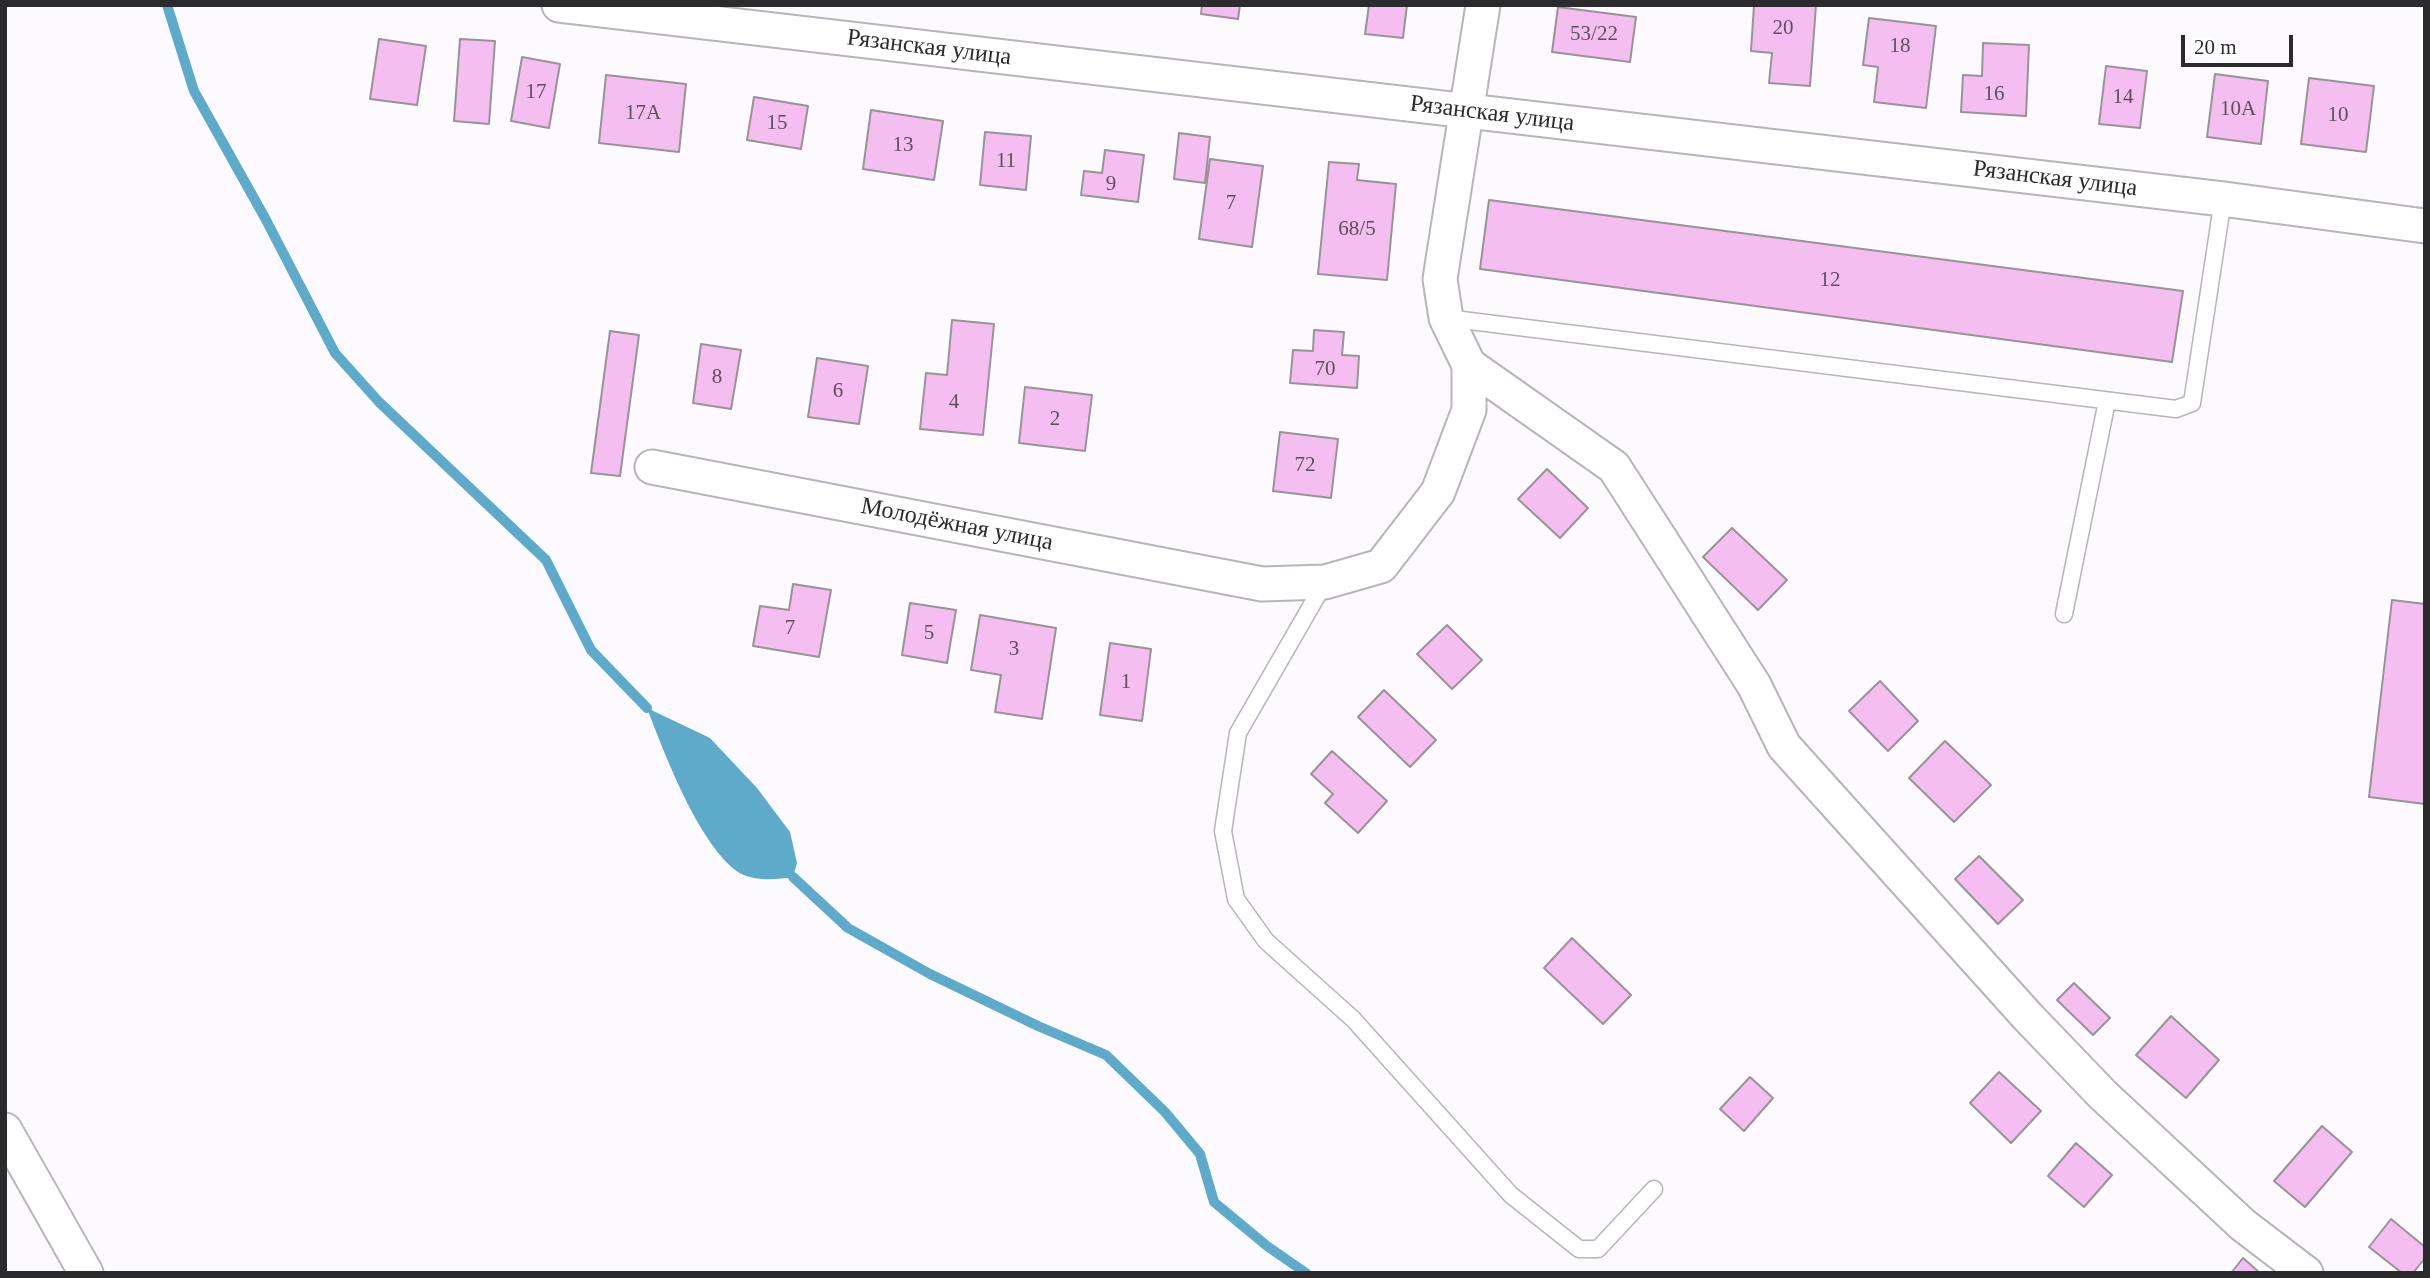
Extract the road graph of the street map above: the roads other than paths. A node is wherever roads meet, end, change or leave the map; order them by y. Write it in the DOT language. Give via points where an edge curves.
graph roads {
  1 [pos="559,5"];
  2 [pos="1483,5"];
  3 [pos="1467,111"];
  4 [pos="2223,199"];
  5 [pos="2425,226"];
  6 [pos="1446,318"];
  7 [pos="1469,365"];
  8 [pos="2107,401"];
  9 [pos="652,467"];
  10 [pos="1325,582"];
  11 [pos="2064,614"];
  12 [pos="5,1130"];
  13 [pos="1654,1189"];
  14 [pos="86,1273"];
  15 [pos="2306,1273"];
  1 -- 3 [label="street, Рязанская улица"];
  2 -- 3 [label="street"];
  3 -- 4 [label="street, Рязанская улица"];
  3 -- 6 [label="street" via="1440,279"];
  4 -- 5 [label="street, Рязанская улица"];
  4 -- 8 [label="lane" via="2192,403 2176,410"];
  6 -- 7 [label="street"];
  6 -- 8 [label="lane"];
  7 -- 10 [label="street, Молодёжная улица" via="1469,410 1438,492 1381,566"];
  7 -- 15 [label="street" via="1614,467 1754,685 1784,746 2103,1094 2243,1225"];
  8 -- 11 [label="lane"];
  9 -- 10 [label="street, Молодёжная улица" via="1262,584"];
  10 -- 13 [label="lane" via="1238,733 1223,831 1236,899 1266,941 1353,1019 1511,1195 1579,1249 1598,1249"];
  12 -- 14 [label="street"];
}
